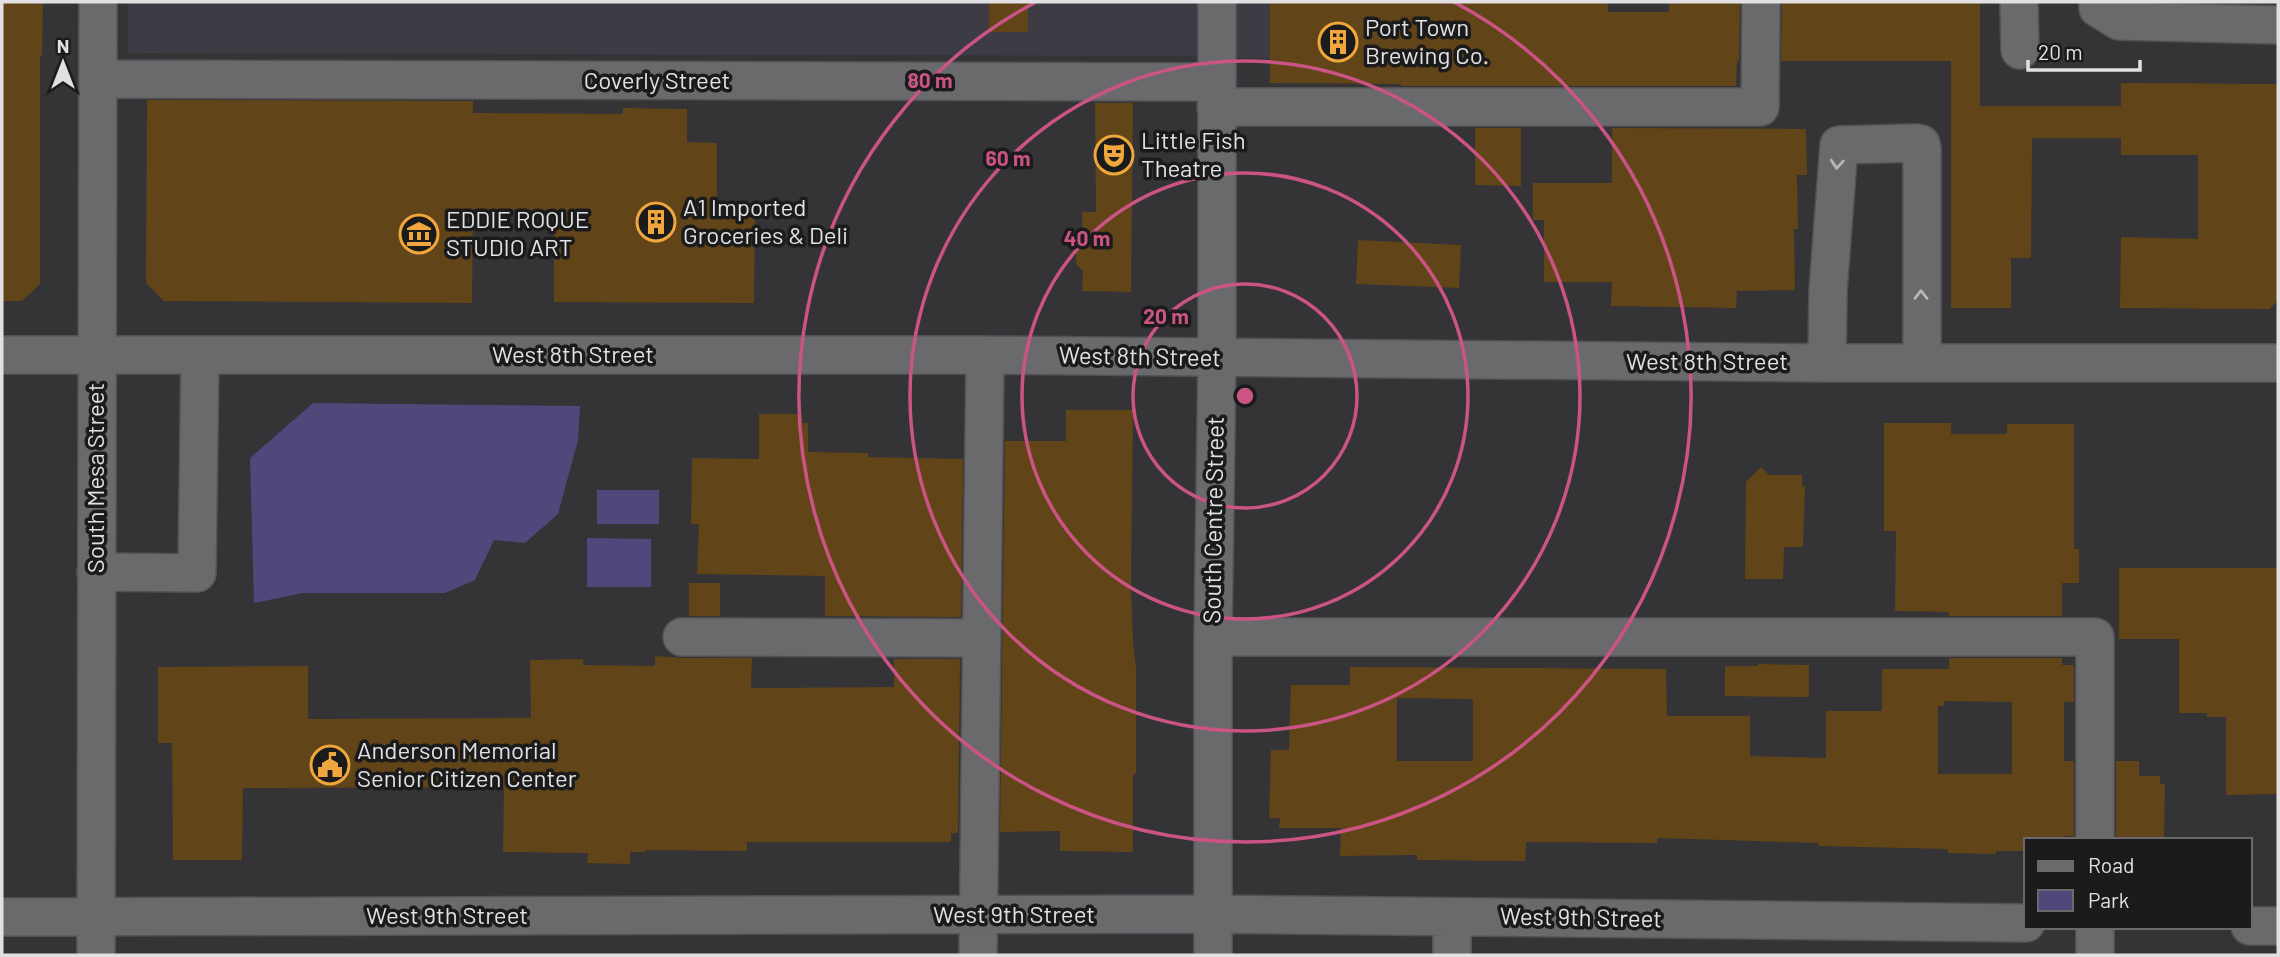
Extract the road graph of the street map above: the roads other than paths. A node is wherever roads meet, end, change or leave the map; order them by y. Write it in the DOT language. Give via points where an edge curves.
graph roads {
  1 [pos="98,2"];
  2 [pos="1217,2"];
  3 [pos="1761,2"];
  4 [pos="2019,2"];
  5 [pos="2098,2"];
  6 [pos="2268,17"];
  7 [pos="2020,50"];
  8 [pos="98,79"];
  9 [pos="1216,94"];
  10 [pos="2,355"];
  11 [pos="96,355"];
  12 [pos="200,355"];
  13 [pos="985,355"];
  14 [pos="1217,358"];
  15 [pos="1828,363"];
  16 [pos="1922,363"];
  17 [pos="2278,363"];
  18 [pos="96,572"];
  19 [pos="682,637"];
  20 [pos="1213,637"];
  21 [pos="981,638"];
  22 [pos="2095,838"];
  23 [pos="1213,914"];
  24 [pos="978,915"];
  25 [pos="2,917"];
  26 [pos="96,917"];
  27 [pos="1452,917"];
  28 [pos="2024,923"];
  29 [pos="2252,926"];
  30 [pos="2278,926"];
  31 [pos="2095,929"];
  32 [pos="96,955"];
  33 [pos="978,955"];
  34 [pos="1213,955"];
  35 [pos="1452,955"];
  36 [pos="2095,955"];
  1 -- 8 [label="street, South Mesa Street"];
  2 -- 9 [label="street, South Centre Street"];
  3 -- 9 [label="street, Coverly Street" via="1760,107"];
  4 -- 7 [label="street"];
  5 -- 6 [label="street" via="2098,8 2119,20"];
  8 -- 9 [label="street, Coverly Street"];
  8 -- 11 [label="street, South Mesa Street"];
  9 -- 14 [label="street, South Centre Street"];
  10 -- 11 [label="street, West 8th Street"];
  11 -- 12 [label="street, West 8th Street"];
  11 -- 18 [label="street, South Mesa Street"];
  12 -- 13 [label="street, West 8th Street"];
  12 -- 18 [label="street" via="197,573"];
  13 -- 14 [label="street, West 8th Street"];
  13 -- 21 [label="street"];
  14 -- 15 [label="street, West 8th Street"];
  14 -- 20 [label="street, South Centre Street"];
  15 -- 16 [label="street, West 8th Street"];
  16 -- 15 [label="street, one-way" via="1922,149 1916,143 1839,145 1828,291"];
  16 -- 17 [label="street, West 8th Street"];
  18 -- 26 [label="street, South Mesa Street"];
  19 -- 21 [label="street"];
  20 -- 22 [label="street" via="2095,637"];
  20 -- 23 [label="street, South Centre Street"];
  21 -- 24 [label="street"];
  23 -- 24 [label="street, West 9th Street"];
  23 -- 27 [label="street, West 9th Street"];
  23 -- 34 [label="street, South Centre Street"];
  24 -- 26 [label="street, West 9th Street"];
  24 -- 33 [label="street"];
  25 -- 26 [label="street, West 9th Street"];
  26 -- 32 [label="street, South Mesa Street"];
  27 -- 28 [label="street, West 9th Street"];
  27 -- 35 [label="street"];
  29 -- 30 [label="street"];
  31 -- 36 [label="street"];
}
